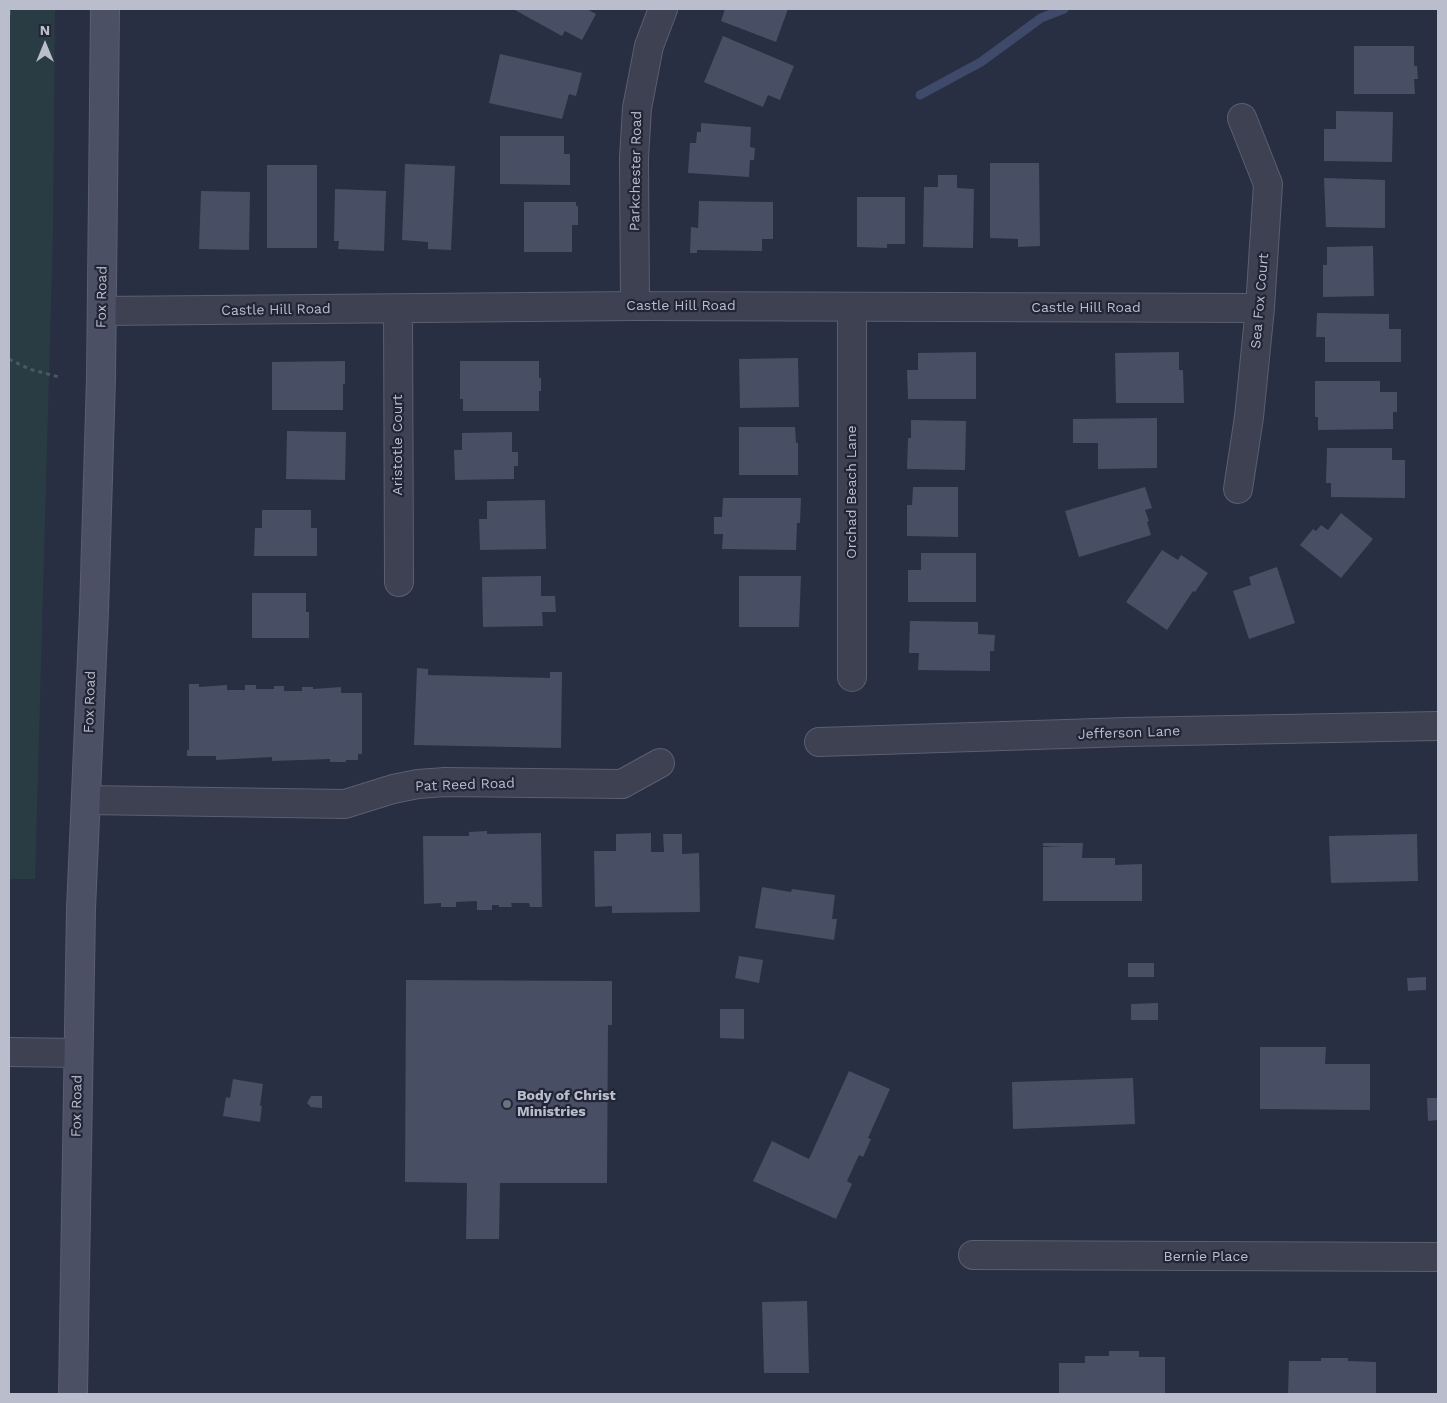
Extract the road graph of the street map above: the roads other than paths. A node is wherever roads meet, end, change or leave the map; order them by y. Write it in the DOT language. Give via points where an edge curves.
graph roads {
  1 [pos="105,9"];
  2 [pos="663,9"];
  3 [pos="1242,118"];
  4 [pos="635,306"];
  5 [pos="852,307"];
  6 [pos="1260,308"];
  7 [pos="398,309"];
  8 [pos="102,311"];
  9 [pos="1238,489"];
  10 [pos="399,582"];
  11 [pos="852,677"];
  12 [pos="1438,726"];
  13 [pos="819,742"];
  14 [pos="660,763"];
  15 [pos="86,800"];
  16 [pos="9,1052"];
  17 [pos="77,1053"];
  18 [pos="973,1255"];
  19 [pos="1438,1257"];
  20 [pos="73,1394"];
  1 -- 8 [label="street, Fox Road"];
  2 -- 4 [label="street, Parkchester Road" via="649,46 637,108"];
  3 -- 6 [label="street, Sea Fox Court" via="1268,184"];
  4 -- 5 [label="street, Castle Hill Road"];
  4 -- 7 [label="street, Castle Hill Road"];
  5 -- 6 [label="street, Castle Hill Road"];
  5 -- 11 [label="street, Orchad Beach Lane"];
  6 -- 9 [label="street, Sea Fox Court"];
  7 -- 8 [label="street, Castle Hill Road"];
  7 -- 10 [label="street, Aristotle Court"];
  8 -- 15 [label="street, Fox Road"];
  12 -- 13 [label="street, Jefferson Lane"];
  14 -- 15 [label="street, Pat Reed Road" via="622,784 445,782 393,789 345,804"];
  15 -- 17 [label="street, Fox Road"];
  16 -- 17 [label="street"];
  17 -- 20 [label="street, Fox Road"];
  18 -- 19 [label="street, Bernie Place"];
}
